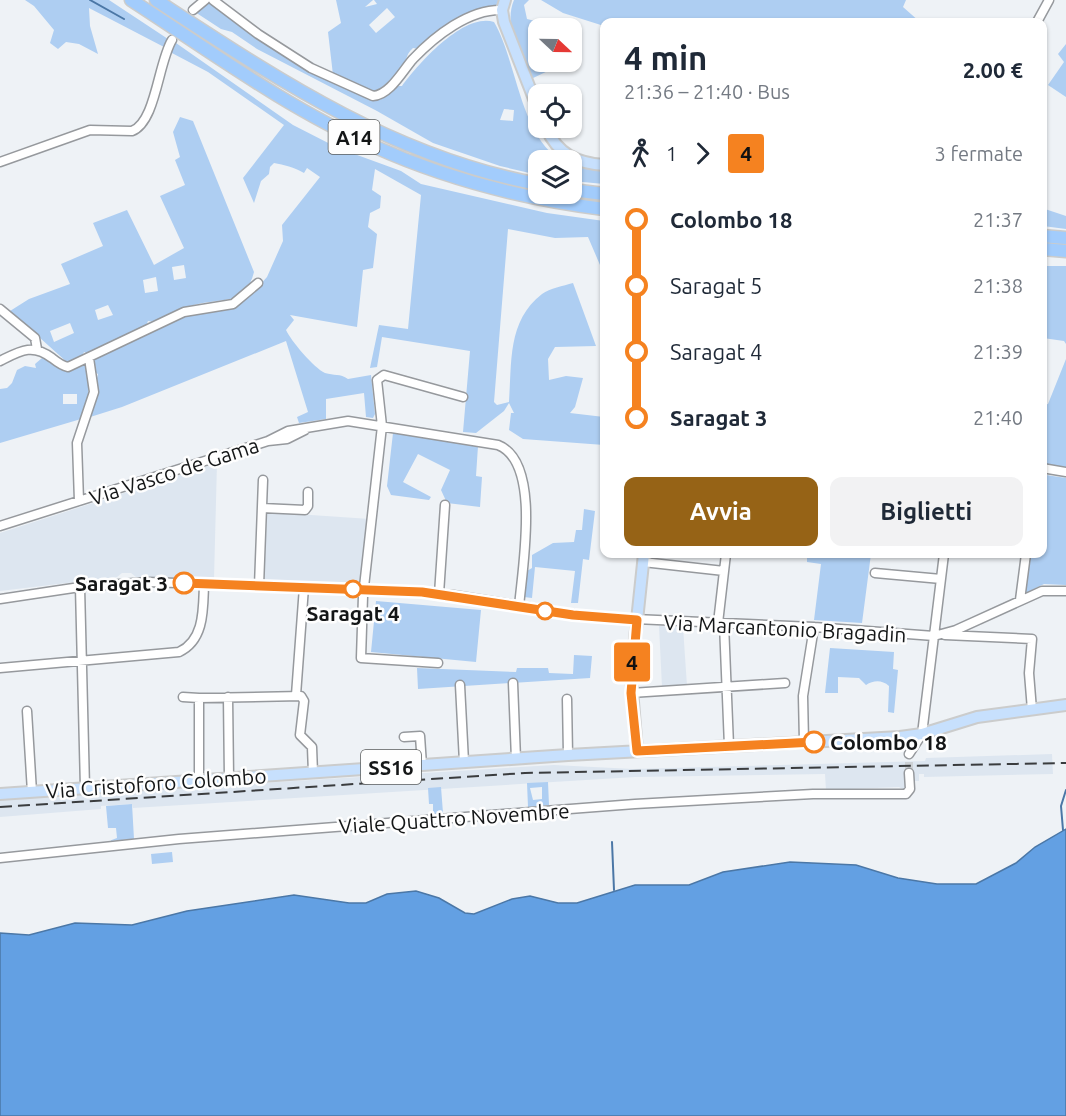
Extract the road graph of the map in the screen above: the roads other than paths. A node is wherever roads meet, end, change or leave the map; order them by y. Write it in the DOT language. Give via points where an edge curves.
graph roads {
  1 [pos="131,0"];
  2 [pos="156,0"];
  3 [pos="205,0"];
  4 [pos="213,0"];
  5 [pos="1049,0"];
  6 [pos="504,5"];
  7 [pos="193,10"];
  8 [pos="1039,18"];
  9 [pos="172,40"];
  10 [pos="528,84"];
  11 [pos="551,138"];
  12 [pos="0,162"];
  13 [pos="600,164"];
  14 [pos="528,181"];
  15 [pos="582,191"];
  16 [pos="600,194"];
  17 [pos="600,208"];
  18 [pos="1047,236"];
  19 [pos="1066,238"];
  20 [pos="1047,250"];
  21 [pos="1066,252"];
  22 [pos="258,283"];
  23 [pos="0,309"];
  24 [pos="37,349"];
  25 [pos="88,358"];
  26 [pos="0,361"];
  27 [pos="463,397"];
  28 [pos="382,426"];
  29 [pos="1047,469"];
  30 [pos="1066,472"];
  31 [pos="263,480"];
  32 [pos="308,492"];
  33 [pos="79,501"];
  34 [pos="445,505"];
  35 [pos="262,508"];
  36 [pos="0,526"];
  37 [pos="643,558"];
  38 [pos="726,558"];
  39 [pos="943,558"];
  40 [pos="1025,558"];
  41 [pos="724,571"];
  42 [pos="875,573"];
  43 [pos="940,579"];
  44 [pos="204,584"];
  45 [pos="259,586"];
  46 [pos="80,587"];
  47 [pos="304,587"];
  48 [pos="364,590"];
  49 [pos="1066,591"];
  50 [pos="439,594"];
  51 [pos="0,599"];
  52 [pos="1020,600"];
  53 [pos="519,607"];
  54 [pos="637,620"];
  55 [pos="721,623"];
  56 [pos="814,627"];
  57 [pos="938,636"];
  58 [pos="82,661"];
  59 [pos="438,663"];
  60 [pos="0,668"];
  61 [pos="513,683"];
  62 [pos="785,683"];
  63 [pos="460,685"];
  64 [pos="727,687"];
  65 [pos="631,693"];
  66 [pos="299,696"];
  67 [pos="183,697"];
  68 [pos="228,697"];
  69 [pos="199,698"];
  70 [pos="567,699"];
  71 [pos="1066,705"];
  72 [pos="1032,710"];
  73 [pos="27,711"];
  74 [pos="922,734"];
  75 [pos="404,737"];
  76 [pos="903,737"];
  77 [pos="804,742"];
  78 [pos="729,746"];
  79 [pos="637,751"];
  80 [pos="568,755"];
  81 [pos="516,759"];
  82 [pos="464,762"];
  83 [pos="422,765"];
  84 [pos="909,772"];
  85 [pos="312,773"];
  86 [pos="229,778"];
  87 [pos="199,780"];
  88 [pos="86,788"];
  89 [pos="32,792"];
  90 [pos="0,794"];
  91 [pos="0,858"];
  1 -- 17 [label="highway, A14" via="284,99 371,145 469,182"];
  2 -- 14 [label="highway, A14" via="347,118 460,164"];
  3 -- 7 [label="street"];
  4 -- 6 [label="street" via="311,68 373,96 388,89 416,56 448,29"];
  5 -- 8 [label="street"];
  6 -- 10 [label="main road" via="504,22"];
  9 -- 12 [label="street" via="163,58 148,117 139,129 90,130"];
  11 -- 13 [label="main road" via="564,154"];
  15 -- 16 [label="highway"];
  18 -- 19 [label="highway"];
  20 -- 21 [label="highway"];
  22 -- 25 [label="street" via="233,304 184,312"];
  23 -- 24 [label="street" via="35,338"];
  24 -- 25 [label="street" via="68,368"];
  24 -- 26 [label="street" via="26,349"];
  25 -- 33 [label="street, Via Vasco de Gama" via="94,392 77,442"];
  27 -- 28 [label="street" via="381,376 376,381"];
  28 -- 33 [label="street, Via Vasco de Gama" via="341,421 282,433 268,441"];
  28 -- 48 [label="street"];
  28 -- 53 [label="street, Via Vasco de Gama" via="498,445 513,455 521,475 526,514"];
  29 -- 30 [label="street"];
  31 -- 35 [label="street"];
  32 -- 35 [label="street" via="305,510"];
  33 -- 36 [label="street, Via Vasco de Gama"];
  34 -- 50 [label="street"];
  35 -- 45 [label="street"];
  37 -- 41 [label="street"];
  37 -- 54 [label="main road"];
  38 -- 41 [label="street"];
  39 -- 43 [label="street"];
  40 -- 52 [label="street"];
  41 -- 55 [label="street"];
  42 -- 43 [label="street"];
  43 -- 57 [label="street"];
  44 -- 45 [label="street, Via Marcantonio Bragadin"];
  44 -- 46 [label="street, Via Marcantonio Bragadin" via="148,582"];
  44 -- 58 [label="street" via="200,625 184,650"];
  45 -- 47 [label="street, Via Marcantonio Bragadin"];
  46 -- 51 [label="street, Via Marcantonio Bragadin"];
  46 -- 58 [label="street"];
  47 -- 48 [label="street, Via Marcantonio Bragadin"];
  47 -- 66 [label="street"];
  48 -- 50 [label="street, Via Marcantonio Bragadin"];
  48 -- 59 [label="street" via="361,658"];
  49 -- 52 [label="street" via="1042,591"];
  50 -- 53 [label="street, Via Marcantonio Bragadin"];
  52 -- 57 [label="street"];
  53 -- 54 [label="street, Via Marcantonio Bragadin"];
  54 -- 55 [label="street, Via Marcantonio Bragadin"];
  54 -- 65 [label="main road"];
  55 -- 56 [label="street, Via Marcantonio Bragadin"];
  55 -- 64 [label="street"];
  56 -- 57 [label="street, Via Marcantonio Bragadin"];
  56 -- 77 [label="street" via="803,696"];
  57 -- 72 [label="street, Via Marcantonio Bragadin" via="1032,639"];
  57 -- 74 [label="street"];
  58 -- 60 [label="street"];
  58 -- 88 [label="street"];
  61 -- 81 [label="street"];
  62 -- 64 [label="street"];
  63 -- 82 [label="street"];
  64 -- 65 [label="street"];
  64 -- 78 [label="street"];
  65 -- 79 [label="main road"];
  66 -- 68 [label="street"];
  66 -- 85 [label="street" via="300,735 312,747"];
  67 -- 69 [label="street"];
  68 -- 69 [label="street"];
  68 -- 86 [label="street"];
  69 -- 87 [label="street"];
  70 -- 80 [label="street"];
  71 -- 72 [label="main road, Via Cristoforo Colombo / SS16"];
  72 -- 74 [label="main road, Via Cristoforo Colombo / SS16" via="959,721"];
  73 -- 89 [label="street"];
  74 -- 76 [label="main road, Via Cristoforo Colombo / SS16"];
  74 -- 76 [label="street" via="909,758"];
  75 -- 83 [label="street" via="420,736"];
  76 -- 77 [label="main road, Via Cristoforo Colombo / SS16"];
  77 -- 78 [label="main road, Via Cristoforo Colombo / SS16"];
  78 -- 79 [label="main road, Via Cristoforo Colombo / SS16"];
  79 -- 80 [label="main road, Via Cristoforo Colombo / SS16"];
  80 -- 81 [label="main road, Via Cristoforo Colombo / SS16"];
  81 -- 82 [label="main road, Via Cristoforo Colombo / SS16"];
  82 -- 83 [label="main road, Via Cristoforo Colombo / SS16"];
  83 -- 85 [label="main road, Via Cristoforo Colombo / SS16"];
  84 -- 91 [label="street, Viale Quattro Novembre" via="908,792 635,804 179,839"];
  85 -- 86 [label="main road, Via Cristoforo Colombo / SS16"];
  86 -- 87 [label="main road, Via Cristoforo Colombo / SS16"];
  87 -- 88 [label="main road, Via Cristoforo Colombo / SS16"];
  88 -- 89 [label="main road, Via Cristoforo Colombo / SS16"];
  89 -- 90 [label="main road, Via Cristoforo Colombo / SS16"];
}
